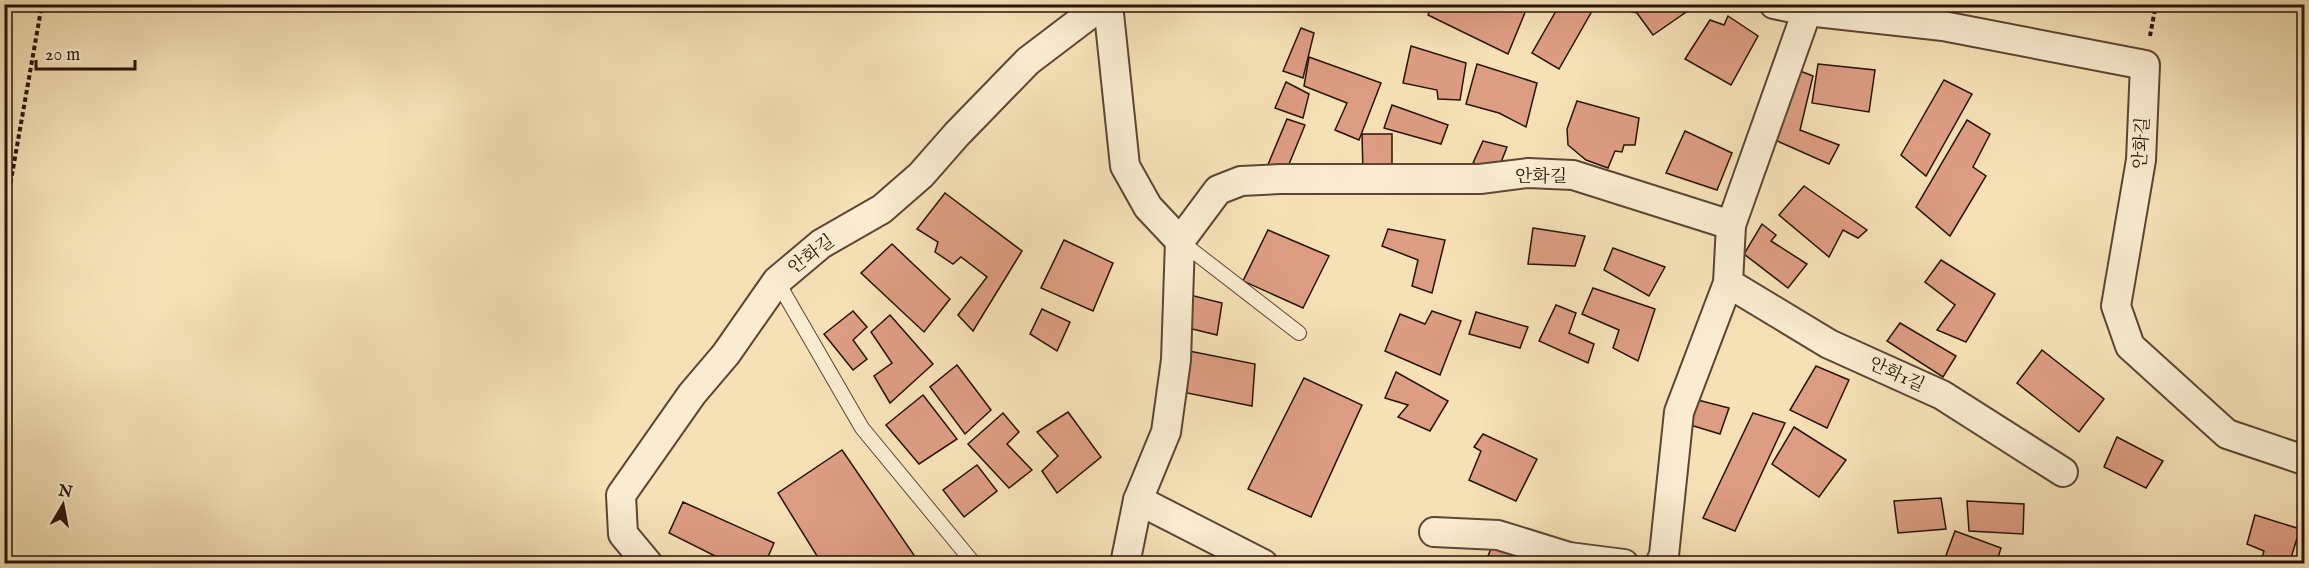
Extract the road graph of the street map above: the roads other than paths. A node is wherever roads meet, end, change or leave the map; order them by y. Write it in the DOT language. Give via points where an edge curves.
graph roads {
  1 [pos="1103,4"];
  2 [pos="1108,4"];
  3 [pos="1774,4"];
  4 [pos="1807,11"];
  5 [pos="1731,225"];
  6 [pos="1180,241"];
  7 [pos="777,281"];
  8 [pos="1728,283"];
  9 [pos="1299,333"];
  10 [pos="2304,460"];
  11 [pos="2063,472"];
  12 [pos="1138,500"];
  13 [pos="1434,532"];
  14 [pos="971,560"];
  15 [pos="1670,561"];
  16 [pos="648,564"];
  17 [pos="1125,564"];
  18 [pos="1263,564"];
  19 [pos="1624,564"];
  1 -- 7 [label="street, 안화길" via="1028,61 921,175 882,209 820,244"];
  2 -- 6 [label="street" via="1125,166 1148,207"];
  3 -- 4 [label="street, 안화길"];
  4 -- 5 [label="street"];
  4 -- 10 [label="street, 안화길" via="1943,26 2145,65 2141,160 2116,306 2130,346 2227,434"];
  5 -- 6 [label="street, 안화길" via="1573,175 1280,179 1241,181 1218,190"];
  5 -- 8 [label="street"];
  6 -- 9 [label="lane"];
  6 -- 12 [label="street" via="1176,360 1166,432"];
  7 -- 14 [label="lane" via="862,428"];
  7 -- 16 [label="street, 안화길" via="621,495 623,534"];
  8 -- 11 [label="street, 안화1길" via="1829,344 1942,395"];
  8 -- 15 [label="street" via="1679,412"];
  12 -- 17 [label="street"];
  12 -- 18 [label="street"];
  13 -- 19 [label="street" via="1498,535 1569,557"];
}
